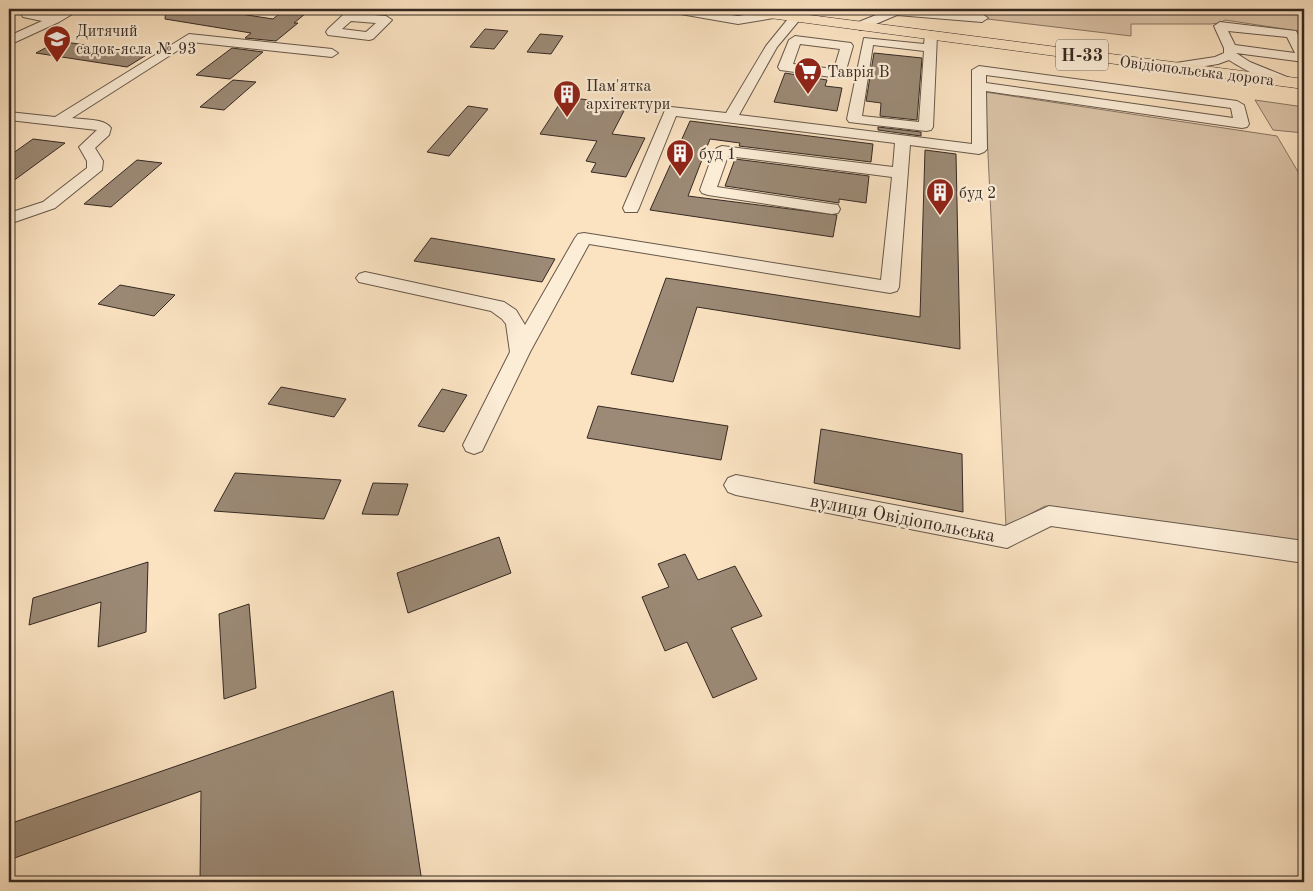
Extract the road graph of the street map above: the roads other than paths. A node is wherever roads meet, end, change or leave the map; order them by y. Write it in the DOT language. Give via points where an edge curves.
graph roads {
  1 [pos="32,9"];
  2 [pos="75,9"];
  3 [pos="669,9"];
  4 [pos="732,9"];
  5 [pos="774,14"];
  6 [pos="796,17"];
  7 [pos="982,18"];
  8 [pos="54,19"];
  9 [pos="830,22"];
  10 [pos="860,26"];
  11 [pos="9,41"];
  12 [pos="930,41"];
  13 [pos="1230,52"];
  14 [pos="332,53"];
  15 [pos="765,57"];
  16 [pos="817,57"];
  17 [pos="788,60"];
  18 [pos="1174,67"];
  19 [pos="1287,82"];
  20 [pos="1304,84"];
  21 [pos="979,86"];
  22 [pos="1134,91"];
  23 [pos="1137,109"];
  24 [pos="9,116"];
  25 [pos="730,118"];
  26 [pos="60,120"];
  27 [pos="867,135"];
  28 [pos="903,139"];
  29 [pos="863,168"];
  30 [pos="900,173"];
  31 [pos="631,208"];
  32 [pos="832,209"];
  33 [pos="9,219"];
  34 [pos="365,278"];
  35 [pos="520,352"];
  36 [pos="474,444"];
  37 [pos="736,485"];
  38 [pos="1304,552"];
  1 -- 8 [label="street" via="26,12 27,16"];
  2 -- 8 [label="street"];
  3 -- 5 [label="street" via="738,20"];
  4 -- 5 [label="main road, Овідіопольська дорога / Н-33"];
  5 -- 6 [label="main road, Овідіопольська дорога / Н-33"];
  6 -- 9 [label="main road, Овідіопольська дорога / Н-33"];
  6 -- 15 [label="street"];
  7 -- 10 [label="street" via="896,11"];
  8 -- 11 [label="street"];
  9 -- 10 [label="main road, Овідіопольська дорога / Н-33"];
  9 -- 16 [label="street"];
  10 -- 12 [label="main road, Овідіопольська дорога / Н-33"];
  12 -- 12 [label="street" via="926,127 854,119 868,41"];
  12 -- 18 [label="main road, Овідіопольська дорога / Н-33"];
  13 -- 13 [label="street" via="1286,56 1304,58 1292,34 1220,26"];
  13 -- 18 [label="street" via="1218,60"];
  13 -- 19 [label="street" via="1245,65"];
  14 -- 26 [label="street" via="189,38"];
  15 -- 17 [label="street"];
  15 -- 25 [label="street"];
  16 -- 17 [label="street" via="785,67"];
  16 -- 17 [label="street" via="795,40"];
  18 -- 19 [label="main road, Овідіопольська дорога / Н-33"];
  19 -- 20 [label="main road, Овідіопольська дорога / Н-33"];
  21 -- 22 [label="street" via="979,70"];
  21 -- 23 [label="street"];
  21 -- 28 [label="street" via="979,149"];
  22 -- 23 [label="street"];
  22 -- 23 [label="street" via="1237,105 1242,124"];
  24 -- 26 [label="street"];
  25 -- 27 [label="street"];
  25 -- 31 [label="street" via="672,110"];
  26 -- 33 [label="street" via="104,128 104,132 88,147 95,159 94,170 49,205"];
  27 -- 28 [label="street"];
  27 -- 29 [label="street"];
  28 -- 30 [label="street"];
  29 -- 30 [label="street"];
  29 -- 32 [label="street" via="722,151 708,190"];
  30 -- 35 [label="street" via="890,287 584,238"];
  34 -- 35 [label="street" via="506,310 518,327"];
  35 -- 36 [label="street"];
  37 -- 38 [label="street, вулиця Овідіопольська" via="1008,537 1049,516"];
}
